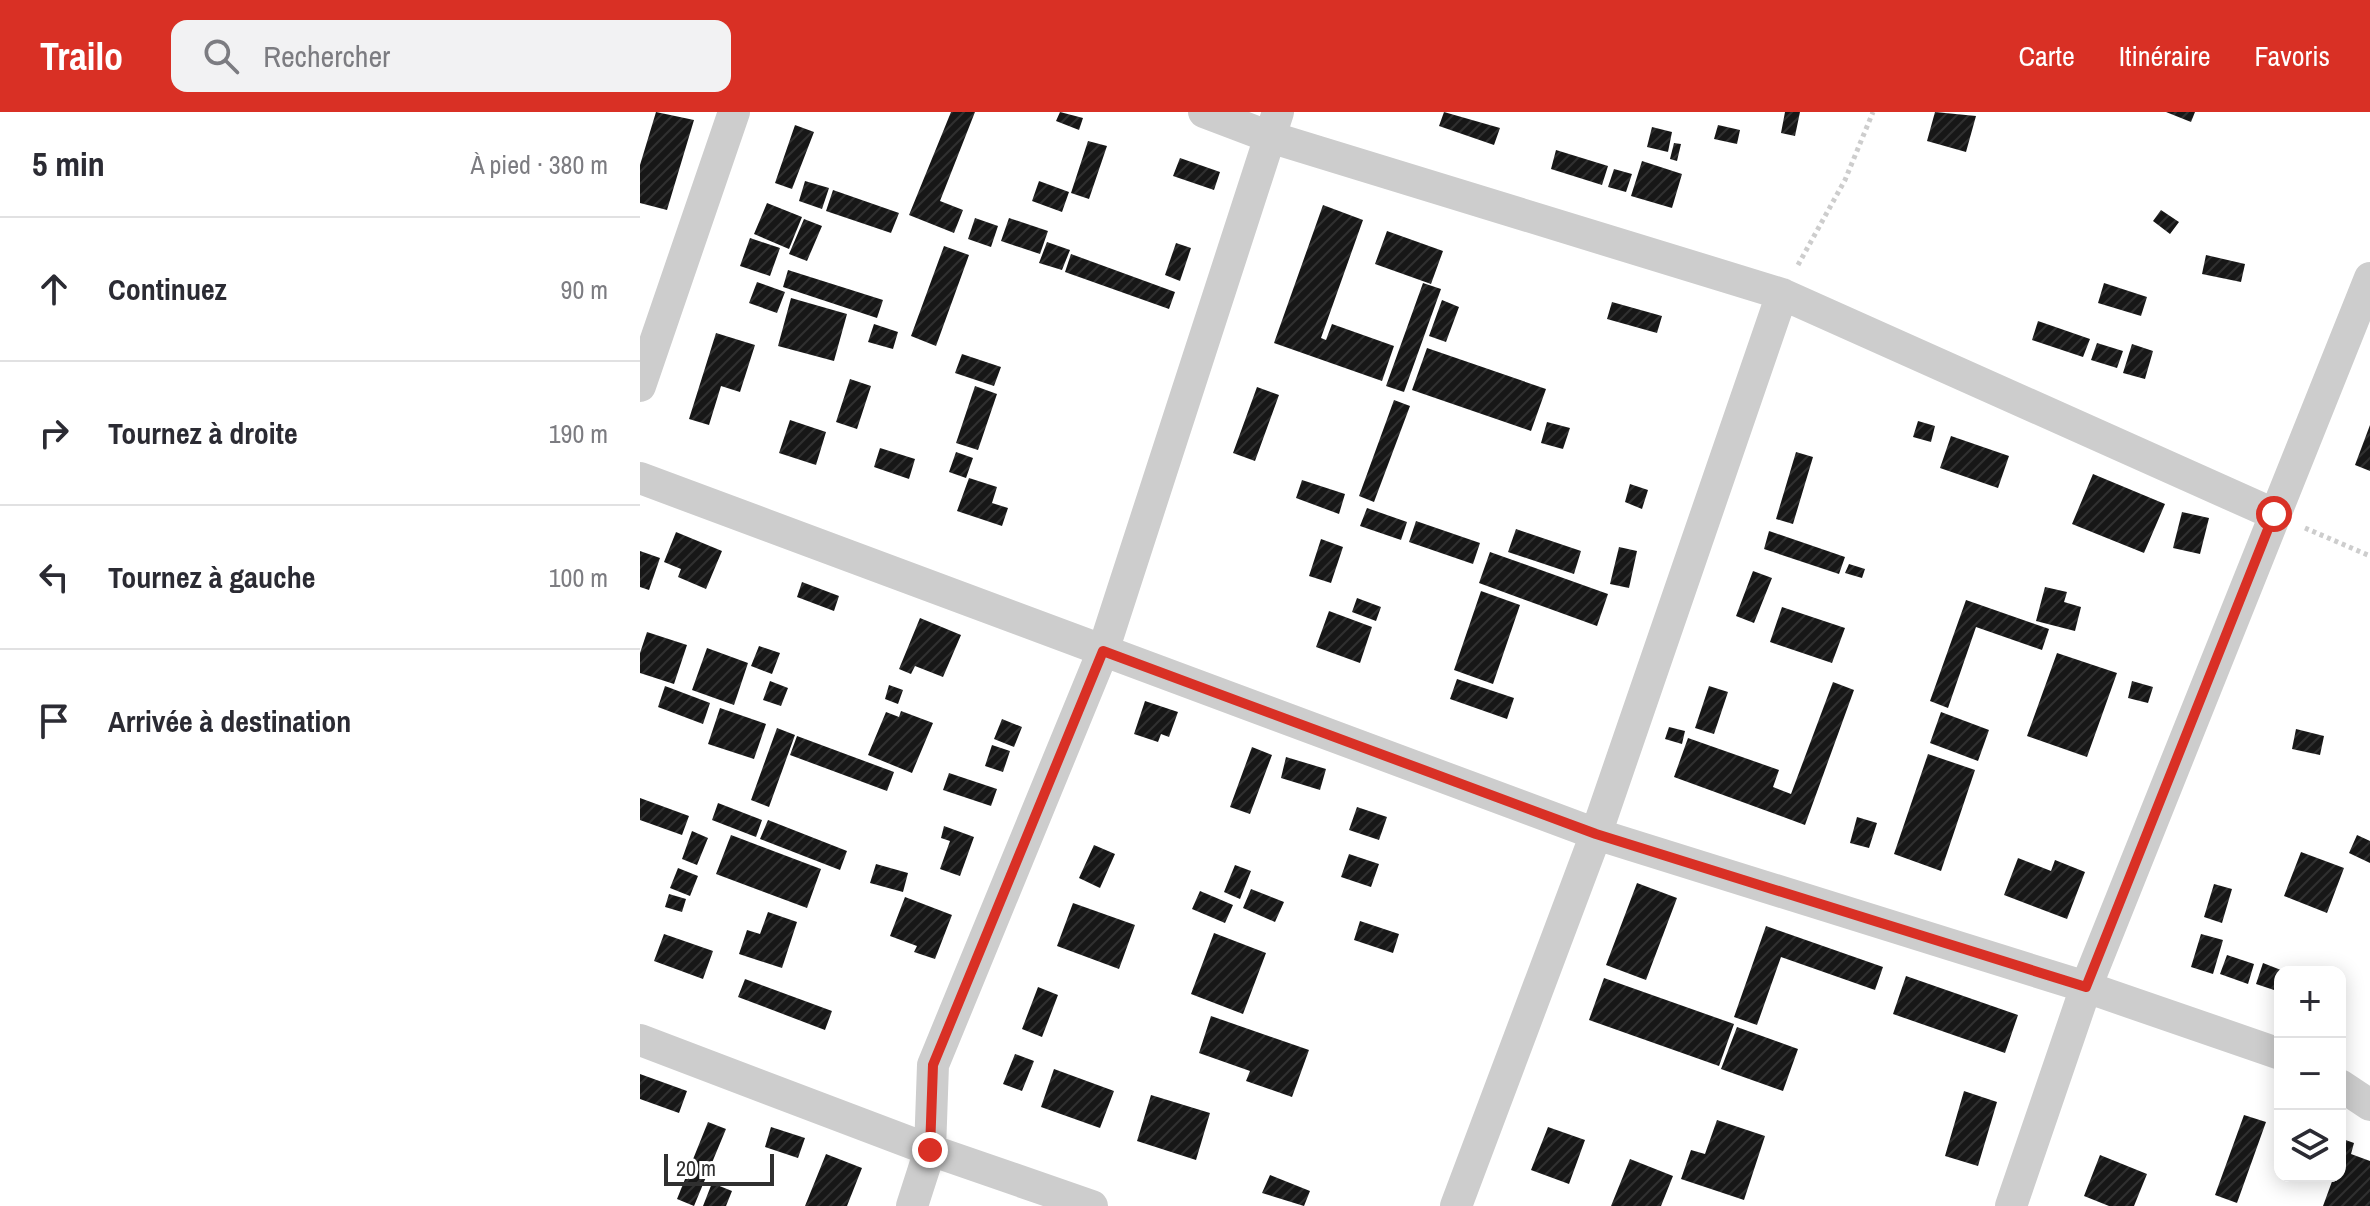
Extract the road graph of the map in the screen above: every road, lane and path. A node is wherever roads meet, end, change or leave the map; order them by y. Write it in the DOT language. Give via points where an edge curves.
graph roads {
  1 [pos="734,112"];
  2 [pos="1204,112"];
  3 [pos="1873,112"];
  4 [pos="1274,124"];
  5 [pos="2370,278"];
  6 [pos="1782,294"];
  7 [pos="640,386"];
  8 [pos="640,478"];
  9 [pos="2274,514"];
  10 [pos="2370,556"];
  11 [pos="1103,651"];
  12 [pos="1596,834"];
  13 [pos="2086,987"];
  14 [pos="640,1040"];
  15 [pos="2274,1052"];
  16 [pos="2346,1089"];
  17 [pos="2370,1105"];
  18 [pos="930,1150"];
  19 [pos="912,1206"];
  20 [pos="1092,1206"];
  21 [pos="1456,1206"];
  22 [pos="2011,1206"];
  1 -- 7 [label="street"];
  2 -- 4 [label="street"];
  3 -- 6 [label="path" via="1845,180"];
  4 -- 6 [label="street"];
  4 -- 11 [label="street"];
  5 -- 9 [label="street"];
  6 -- 9 [label="street"];
  6 -- 12 [label="street"];
  8 -- 11 [label="street"];
  9 -- 10 [label="path"];
  9 -- 13 [label="street"];
  11 -- 12 [label="street"];
  11 -- 18 [label="street" via="933,1065"];
  12 -- 13 [label="street"];
  12 -- 21 [label="street"];
  13 -- 15 [label="street"];
  13 -- 22 [label="street"];
  14 -- 18 [label="street"];
  16 -- 17 [label="street"];
  18 -- 19 [label="street"];
  18 -- 20 [label="street"];
}
